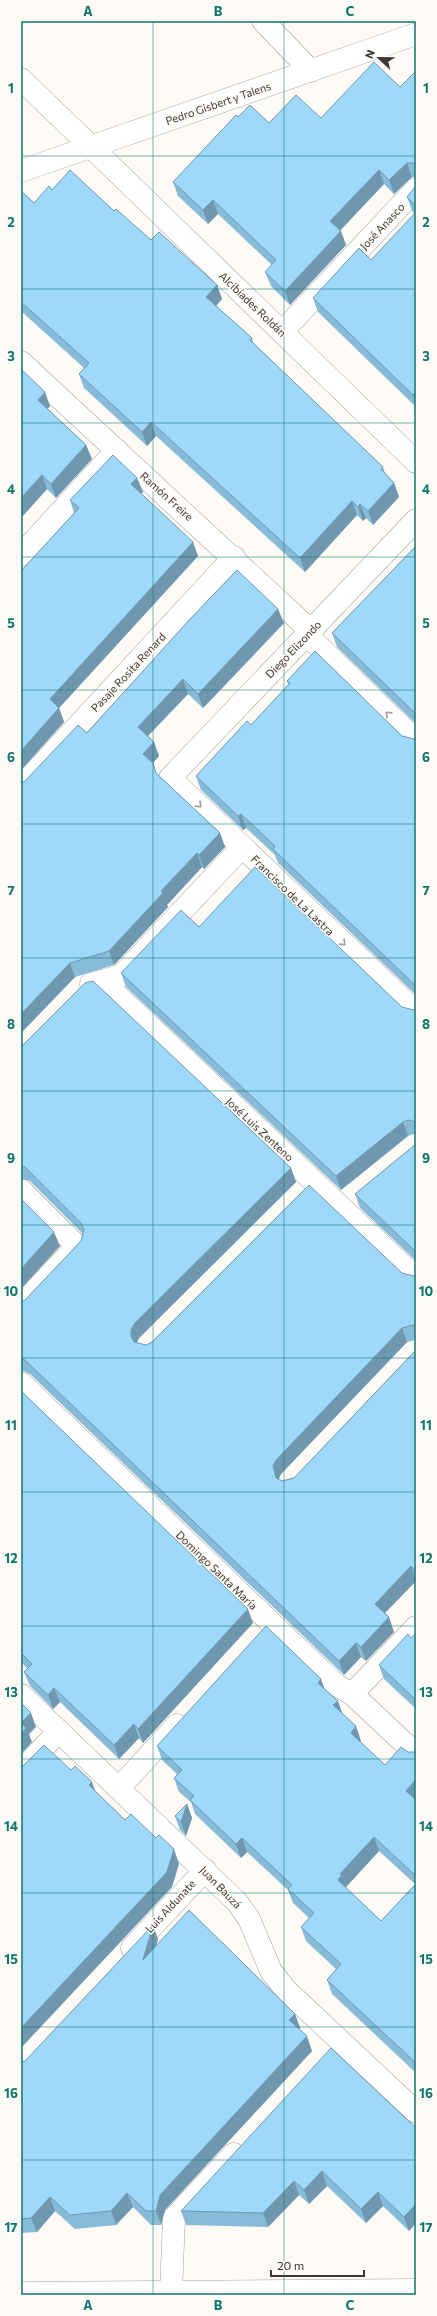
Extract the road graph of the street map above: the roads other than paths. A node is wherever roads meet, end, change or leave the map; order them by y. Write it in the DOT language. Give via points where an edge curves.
graph roads {
  1 [pos="263,21"];
  2 [pos="416,34"];
  3 [pos="311,71"];
  4 [pos="21,79"];
  5 [pos="90,147"];
  6 [pos="21,171"];
  7 [pos="416,190"];
  8 [pos="282,332"];
  9 [pos="21,362"];
  10 [pos="412,449"];
  11 [pos="117,450"];
  12 [pos="416,520"];
  13 [pos="21,555"];
  14 [pos="234,558"];
  15 [pos="309,633"];
  16 [pos="416,741"];
  17 [pos="170,778"];
  18 [pos="21,787"];
  19 [pos="242,847"];
  20 [pos="102,981"];
  21 [pos="74,997"];
  22 [pos="416,1012"];
  23 [pos="315,1181"];
  24 [pos="21,1190"];
  25 [pos="298,1198"];
  26 [pos="416,1278"];
  27 [pos="21,1305"];
  28 [pos="21,1383"];
  29 [pos="271,1622"];
  30 [pos="416,1627"];
  31 [pos="255,1639"];
  32 [pos="352,1694"];
  33 [pos="21,1695"];
  34 [pos="192,1708"];
  35 [pos="59,1731"];
  36 [pos="416,1754"];
  37 [pos="21,1771"];
  38 [pos="119,1788"];
  39 [pos="205,1870"];
  40 [pos="118,1962"];
  41 [pos="339,2040"];
  42 [pos="323,2057"];
  43 [pos="416,2112"];
  44 [pos="249,2138"];
  45 [pos="413,2287"];
  46 [pos="171,2293"];
  47 [pos="34,2294"];
  1 -- 3 [label="street"];
  2 -- 3 [label="street, Pedro Gisbert y Talens"];
  3 -- 5 [label="street, Pedro Gisbert y Talens"];
  4 -- 5 [label="street, Alcibíades Roldán"];
  5 -- 6 [label="street, Pedro Gisbert y Talens"];
  5 -- 8 [label="street, Alcibíades Roldán"];
  7 -- 8 [label="street, José Anasco"];
  8 -- 10 [label="street, Alcibíades Roldán"];
  9 -- 11 [label="street, Ramón Freire"];
  11 -- 13 [label="street"];
  11 -- 14 [label="street, Ramón Freire"];
  12 -- 15 [label="street, Diego Elizondo"];
  14 -- 15 [label="street, Ramón Freire"];
  14 -- 18 [label="street, Pasaje Rosita Renard"];
  16 -- 15 [label="street, Ramón Freire, one-way"];
  15 -- 17 [label="street, Diego Elizondo"];
  17 -- 19 [label="street, Francisco de La Lastra, one-way"];
  19 -- 20 [label="street" via="121,976"];
  19 -- 22 [label="street, Francisco de La Lastra, one-way"];
  20 -- 21 [label="street" via="84,986"];
  20 -- 23 [label="street, José Luis Zenteno"];
  23 -- 25 [label="street"];
  23 -- 26 [label="street, José Luis Zenteno" via="348,1201"];
  24 -- 27 [label="street" via="77,1246"];
  28 -- 29 [label="street, Domingo Santa María"];
  29 -- 31 [label="street"];
  29 -- 32 [label="street, Domingo Santa María" via="336,1685"];
  30 -- 32 [label="street"];
  32 -- 36 [label="street, Domingo Santa María"];
  33 -- 35 [label="street, Juan Bauzá"];
  34 -- 38 [label="street"];
  35 -- 37 [label="street"];
  35 -- 38 [label="street, Juan Bauzá"];
  38 -- 39 [label="street, Juan Bauzá"];
  39 -- 40 [label="street, Luis Aldunate"];
  39 -- 41 [label="street, Juan Bauzá" via="238,1902 249,1919 271,1971 286,1990"];
  41 -- 42 [label="street"];
  41 -- 43 [label="street, Juan Bauzá"];
  44 -- 46 [label="street" via="174,2218"];
  45 -- 46 [label="street"];
  46 -- 47 [label="street"];
}
